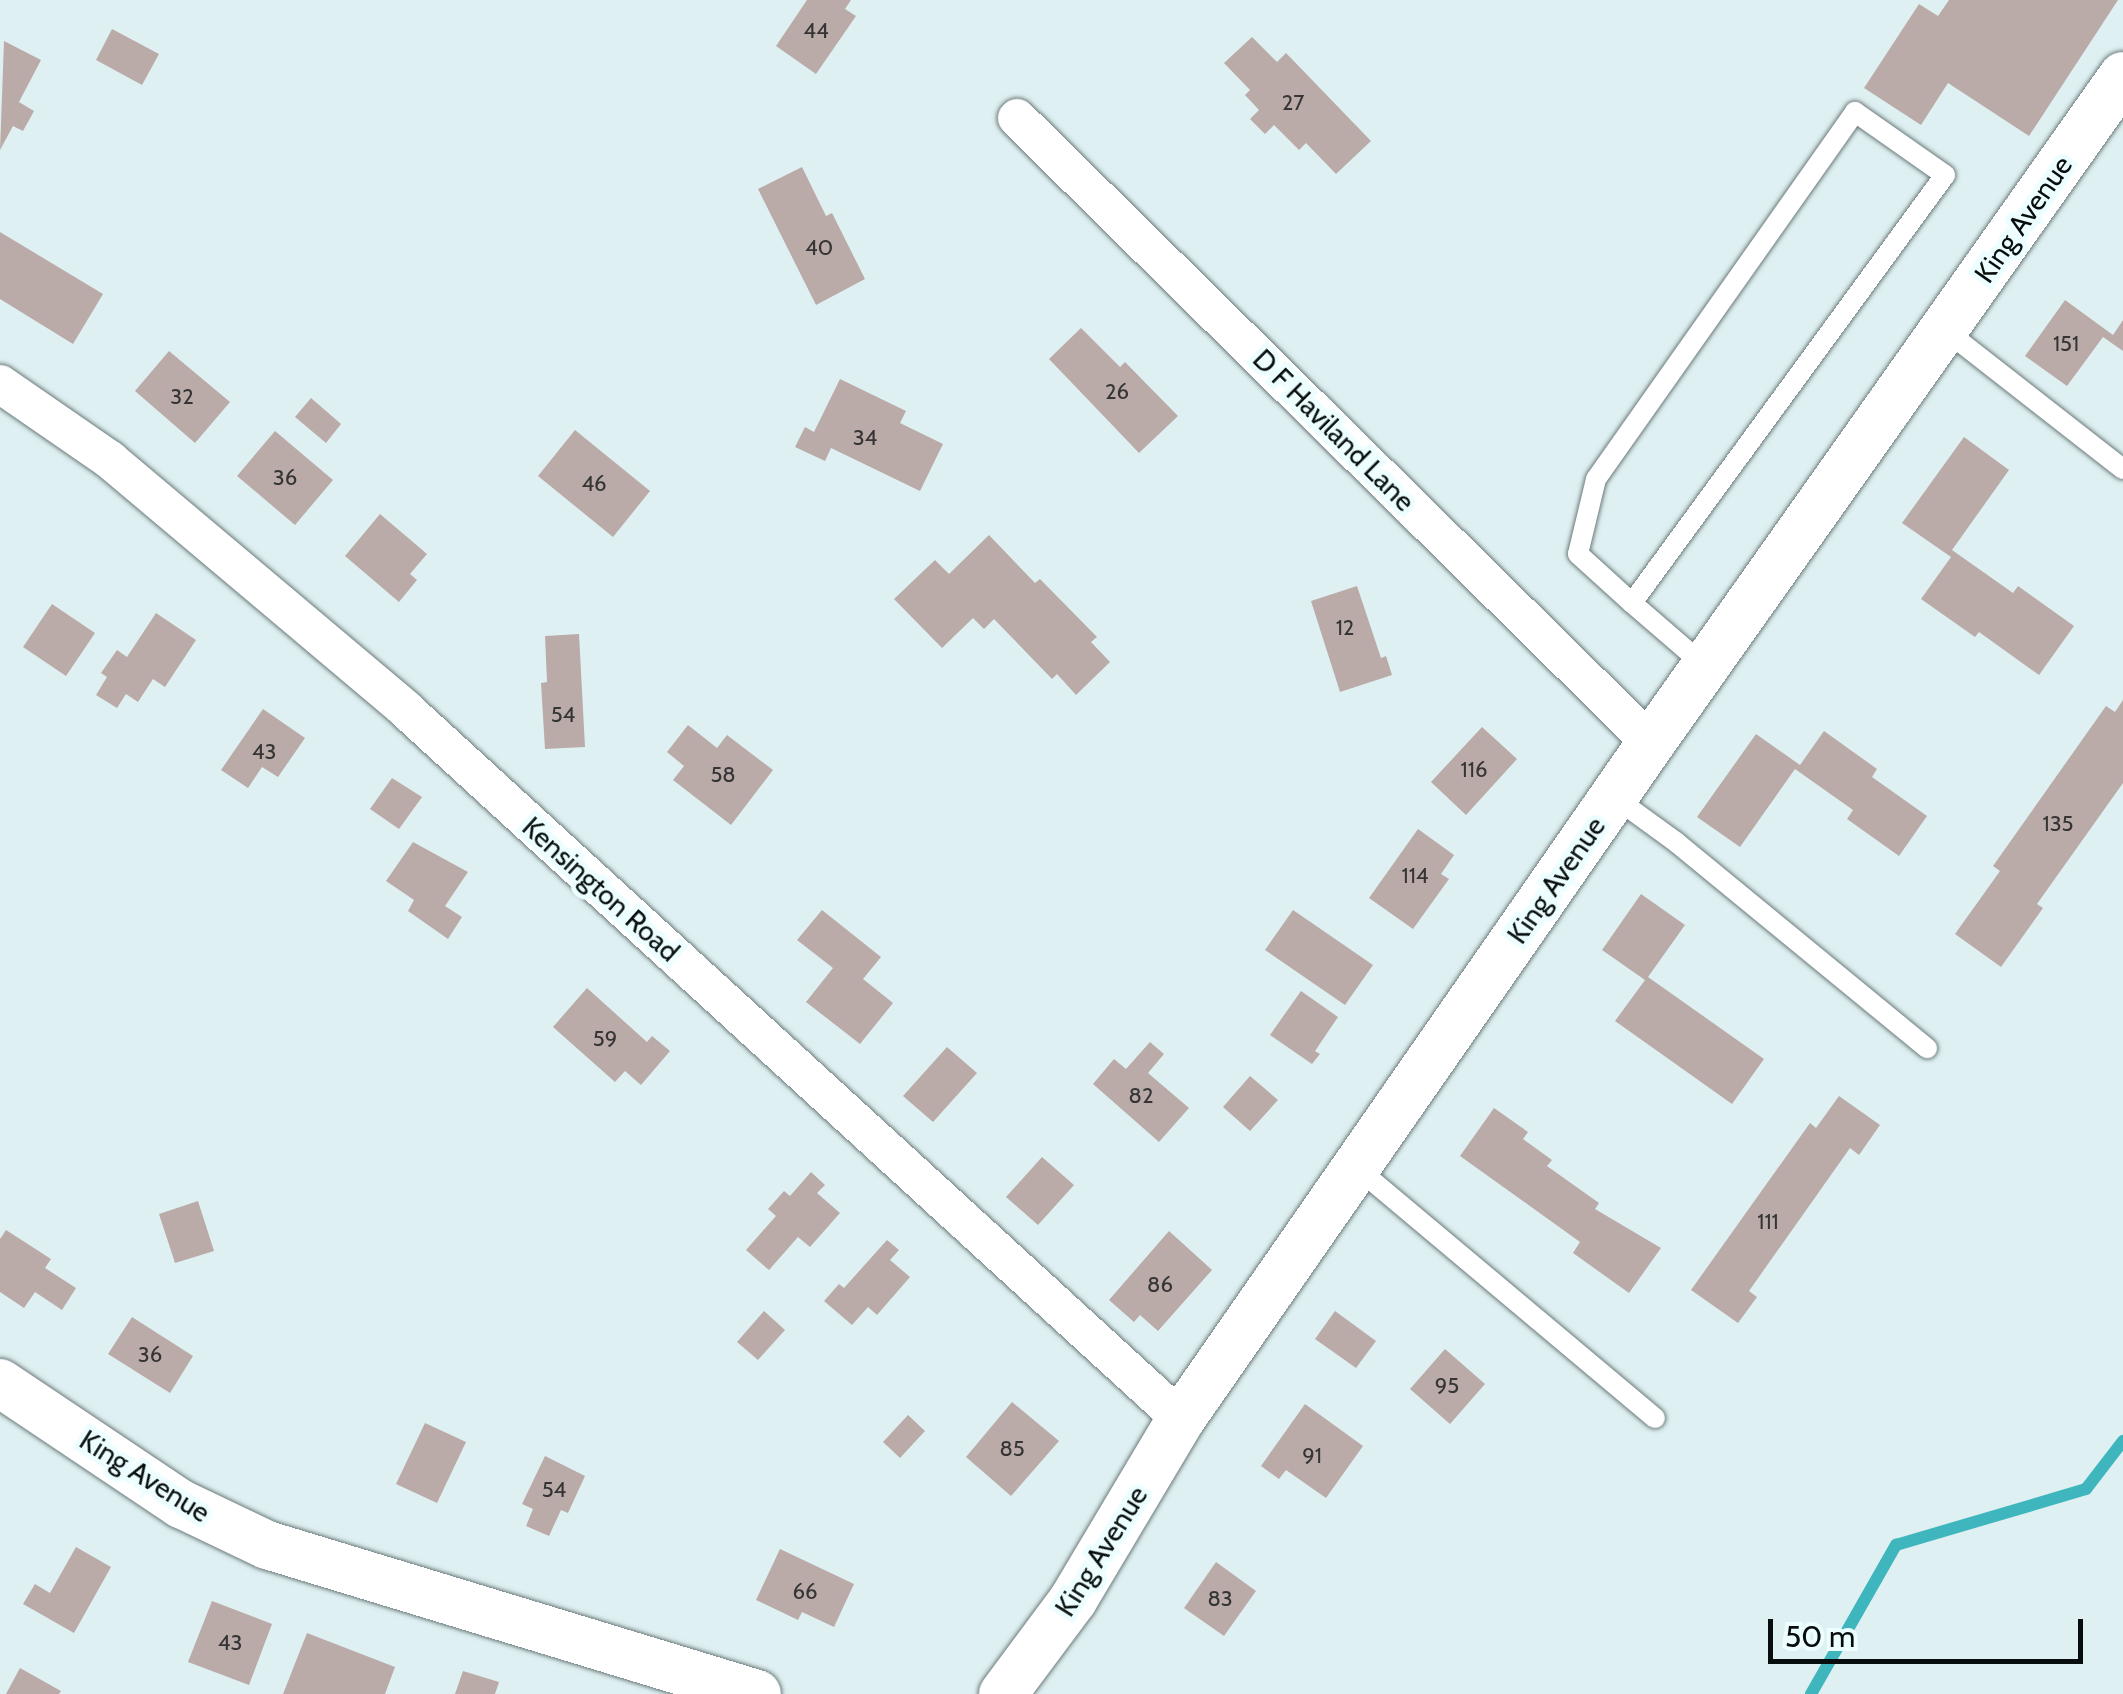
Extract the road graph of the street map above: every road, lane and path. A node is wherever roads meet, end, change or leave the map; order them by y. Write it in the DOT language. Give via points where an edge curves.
graph roads {
  1 [pos="2123,76"];
  2 [pos="1016,118"];
  3 [pos="1945,330"];
  4 [pos="0,384"];
  5 [pos="2123,469"];
  6 [pos="1632,602"];
  7 [pos="1705,666"];
  8 [pos="1651,742"];
  9 [pos="1614,797"];
  10 [pos="1927,1048"];
  11 [pos="1357,1168"];
  12 [pos="0,1382"];
  13 [pos="1654,1418"];
  14 [pos="1182,1419"];
  15 [pos="757,1694"];
  16 [pos="1002,1694"];
  1 -- 3 [label="street, King Avenue"];
  2 -- 8 [label="street, D F Haviland Lane"];
  3 -- 5 [label="lane"];
  3 -- 7 [label="street, King Avenue"];
  4 -- 14 [label="street, Kensington Road" via="110,460 404,708"];
  6 -- 6 [label="lane" via="1578,554 1596,479 1855,112 1945,174"];
  6 -- 7 [label="lane"];
  7 -- 8 [label="street, King Avenue"];
  8 -- 9 [label="street, King Avenue"];
  9 -- 10 [label="lane"];
  9 -- 11 [label="street, King Avenue"];
  11 -- 13 [label="lane"];
  11 -- 14 [label="street, King Avenue"];
  12 -- 15 [label="street, King Avenue" via="181,1504 267,1545"];
  14 -- 16 [label="street, King Avenue" via="1073,1600"];
}
